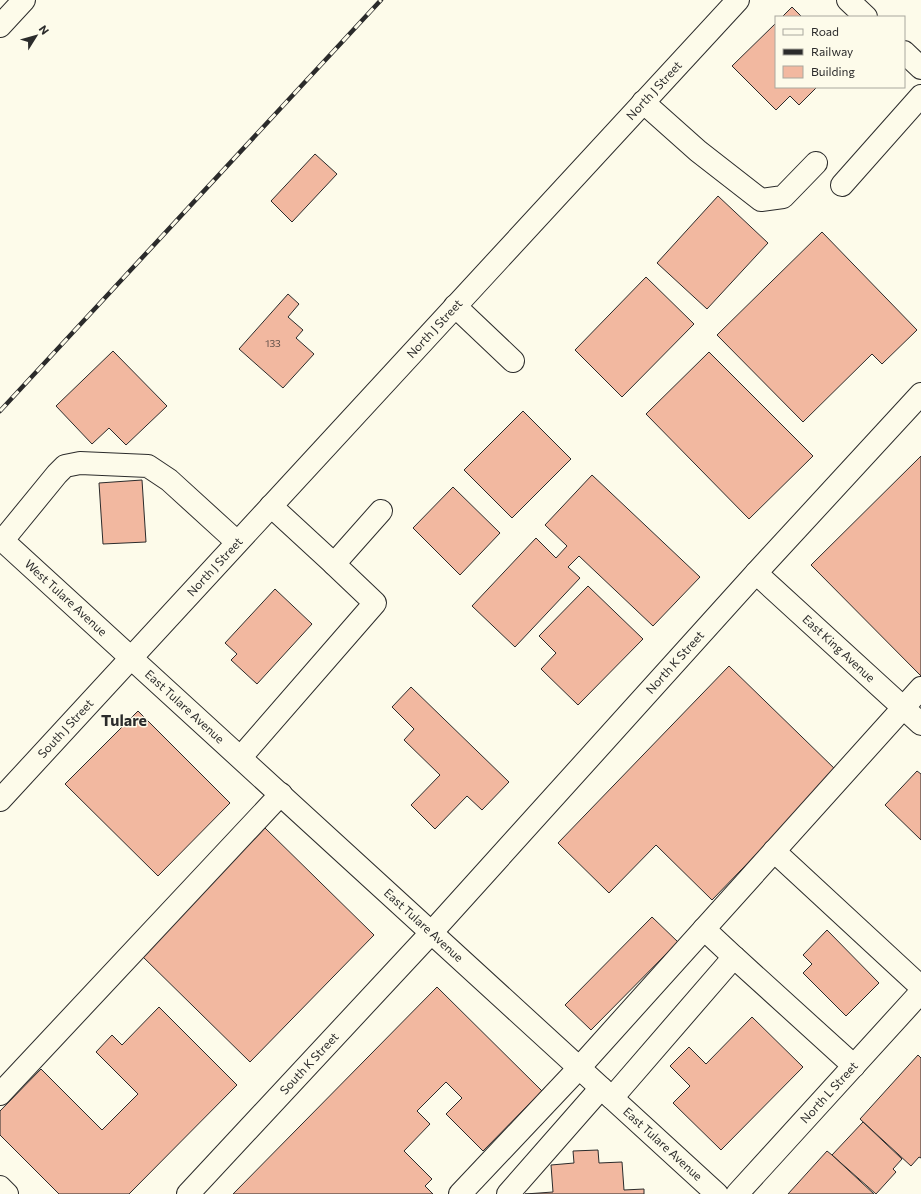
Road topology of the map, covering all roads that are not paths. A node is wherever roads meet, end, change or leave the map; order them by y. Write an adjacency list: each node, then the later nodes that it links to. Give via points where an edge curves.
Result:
1 (24, 0): 5 (main road)
2 (738, 0): 9 (main road, North J Street)
3 (848, 0): 4 (main road)
4 (865, 16)
5 (0, 26)
6 (905, 53): 7 (main road)
7 (921, 68)
8 (921, 96): 11 (main road)
9 (643, 102): 10 (main road, via 698,151 761,200 783,197); 12 (main road, North J Street)
10 (816, 163)
11 (842, 185)
12 (455, 306): 13 (main road); 15 (main road, North J Street)
13 (513, 361)
14 (921, 394): 20 (main road, North K Street)
15 (271, 506): 18 (main road, North J Street); 19 (main road)
16 (381, 511): 19 (main road)
17 (1, 539): 18 (main road, via 65,466 80,462 148,466 169,480); 21 (main road, West Tulare Avenue)
18 (237, 542): 21 (main road, North J Street)
19 (334, 564): 25 (main road, via 375,603)
20 (756, 573): 23 (main road, East King Avenue); 30 (main road, North K Street)
21 (132, 657): 25 (main road, East Tulare Avenue); 27 (main road, South J Street)
22 (921, 688): 23 (main road)
23 (903, 708): 24 (main road, East King Avenue); 28 (main road)
24 (921, 724)
25 (241, 757): 26 (main road, East Tulare Avenue)
26 (281, 794): 30 (main road, East Tulare Avenue); 37 (main road)
27 (0, 800)
28 (774, 851): 29 (main road); 32 (main road)
29 (704, 929): 31 (main road); 35 (main road)
30 (431, 933): 35 (main road, East Tulare Avenue); 40 (main road, South K Street)
31 (734, 957): 34 (main road); 36 (main road, via 652,1052)
32 (921, 987)
33 (921, 992): 34 (main road, North L Street)
34 (854, 1066): 44 (main road, North L Street)
35 (579, 1068): 36 (main road, East Tulare Avenue); 41 (main road)
36 (606, 1093): 42 (main road); 43 (main road, East Tulare Avenue)
37 (0, 1094)
38 (0, 1187): 39 (main road)
39 (7, 1194)
40 (188, 1194)
41 (460, 1194)
42 (508, 1194)
43 (717, 1194)
44 (737, 1194)

